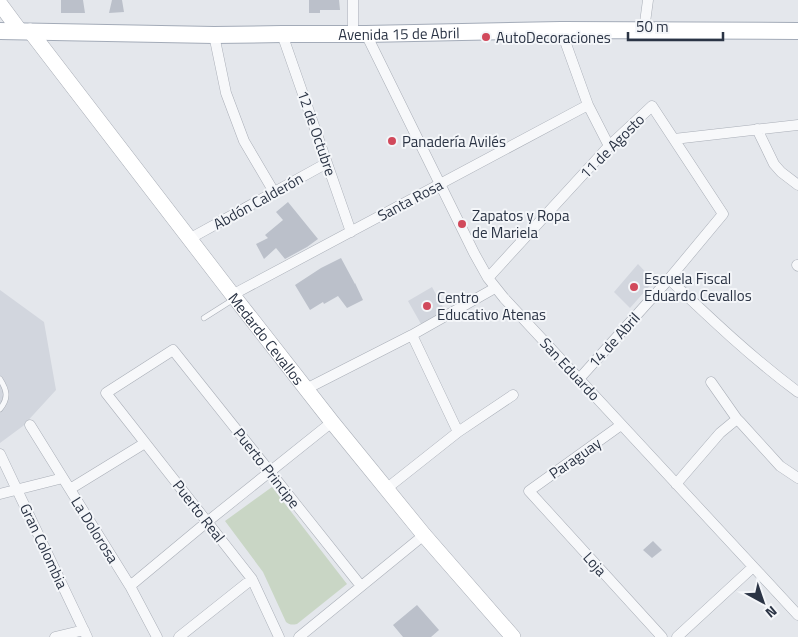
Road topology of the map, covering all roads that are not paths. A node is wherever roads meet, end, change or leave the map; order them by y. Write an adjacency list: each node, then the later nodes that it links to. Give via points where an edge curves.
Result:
1 (353, 0): 11 (street, San Eduardo)
2 (648, 0): 5 (street)
3 (0, 4): 7 (street, Medardo Cevallos)
4 (561, 30): 5 (main road, Avenida 15 de Abril); 11 (main road, Avenida 15 de Abril); 12 (street)
5 (644, 30): 8 (main road, Avenida 15 de Abril)
6 (0, 31): 7 (main road, Avenida 15 de Abril)
7 (25, 31): 9 (main road, Avenida 15 de Abril); 22 (street, Medardo Cevallos)
8 (798, 31)
9 (214, 34): 10 (main road, Avenida 15 de Abril); 20 (street, via 226,93 244,141)
10 (282, 34): 11 (main road, Avenida 15 de Abril); 17 (street, 12 de Octubre)
11 (360, 34): 18 (street, San Eduardo)
12 (588, 105): 16 (street); 18 (street, Santa Rosa)
13 (798, 125): 14 (street)
14 (757, 129): 15 (street); 19 (street, via 774,164)
15 (674, 139): 16 (street, 11 de Agosto, via 652,106); 24 (street, 14 de Abril, via 724,214)
16 (609, 146): 23 (street, 11 de Agosto)
17 (327, 162): 20 (street, Abdón Calderón); 21 (street, 12 de Octubre)
18 (440, 184): 21 (street, Santa Rosa); 23 (street, San Eduardo)
19 (798, 185)
20 (274, 192): 22 (street, Abdón Calderón)
21 (351, 232): 26 (street, Santa Rosa)
22 (189, 239): 26 (street, Medardo Cevallos)
23 (488, 278): 25 (street, San Eduardo)
24 (669, 279): 31 (street, 14 de Abril); 34 (street)
25 (495, 288): 28 (street); 31 (street, San Eduardo)
26 (234, 297): 27 (lane); 33 (street, Medardo Cevallos)
27 (204, 318)
28 (412, 335): 33 (street); 41 (street)
29 (173, 350): 42 (street, Puerto Real, via 106,393); 44 (street, Puerto Principe)
30 (0, 379): 36 (lane, via 5,386 6,397)
31 (579, 379): 40 (street, San Eduardo)
32 (711, 382): 37 (street)
33 (306, 389): 38 (street, Medardo Cevallos)
34 (798, 392)
35 (513, 395): 41 (street)
36 (0, 409)
37 (737, 419): 46 (street, via 780,466); 47 (street, via 720,433)
38 (332, 422): 44 (street); 50 (street, Medardo Cevallos)
39 (30, 425): 45 (street, La Dolorosa)
40 (622, 425): 47 (street, San Eduardo); 51 (street, Paraguay)
41 (458, 432): 50 (street)
42 (145, 443): 49 (street); 53 (street, Puerto Real)
43 (0, 454): 48 (street, Gran Colombia)
44 (270, 472): 53 (street); 58 (street, Puerto Principe)
45 (63, 478): 48 (street); 49 (street, La Dolorosa)
46 (798, 478)
47 (676, 484): 55 (street, San Eduardo)
48 (17, 490): 52 (street); 60 (street, Gran Colombia)
49 (70, 490): 57 (street, La Dolorosa)
50 (386, 490): 54 (street, Medardo Cevallos)
51 (529, 491): 67 (street, Loja)
52 (0, 494)
53 (207, 522): 56 (street, Puerto Real); 57 (street)
54 (424, 535): 58 (street); 66 (street, Medardo Cevallos)
55 (753, 567): 59 (street, San Eduardo); 68 (street)
56 (252, 579): 63 (street); 64 (street, Puerto Real)
57 (130, 586): 62 (street, La Dolorosa)
58 (361, 586): 65 (street)
59 (798, 615)
60 (85, 633): 61 (street)
61 (55, 637)
62 (157, 637)
63 (179, 637)
64 (279, 637)
65 (299, 637)
66 (513, 637)
67 (662, 637)
68 (676, 637)

